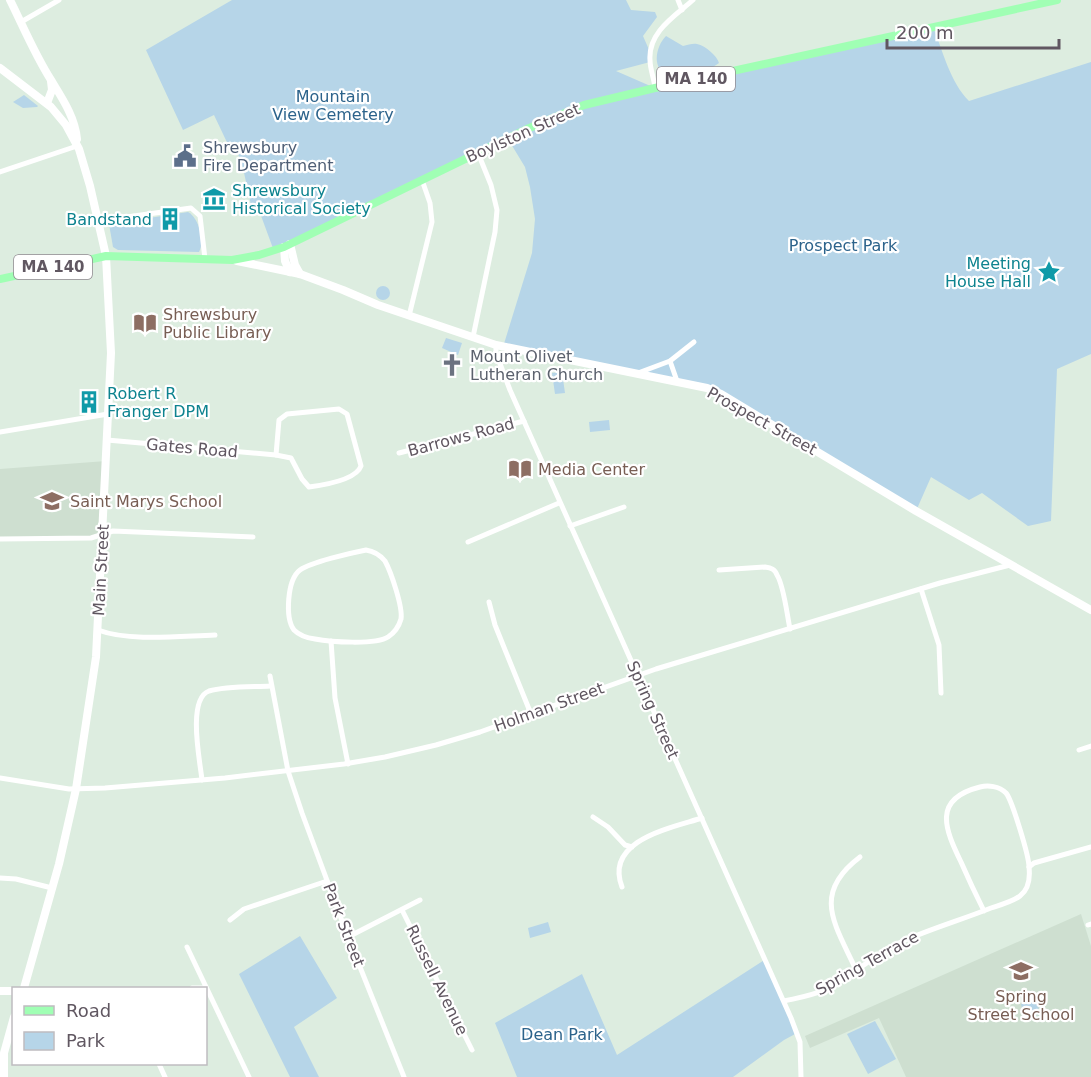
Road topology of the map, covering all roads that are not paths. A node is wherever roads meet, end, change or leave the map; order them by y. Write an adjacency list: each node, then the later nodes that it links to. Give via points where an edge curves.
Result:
1 (10, 0): 7 (main road, Main Street)
2 (59, 0): 7 (street)
3 (678, 0): 6 (street)
4 (693, 0): 6 (street)
5 (1057, 0): 10 (main road, Boylston Street / MA 140)
6 (682, 10): 10 (street, via 665,24 651,45)
7 (21, 22): 9 (main road, Main Street)
8 (0, 68): 12 (main road, Main Street)
9 (51, 81): 11 (main road, Main Street); 12 (main road)
10 (655, 88): 14 (main road, Boylston Street / MA 140, via 584,105)
11 (60, 96): 12 (main road, via 57,104); 13 (main road, Main Street, via 76,131)
12 (49, 105): 13 (main road, Main Street)
13 (78, 147): 15 (street); 17 (main road, Main Street)
14 (478, 153): 16 (main road, Boylston Street / MA 140); 26 (street, via 497,210)
15 (0, 172)
16 (422, 180): 18 (main road, Boylston Street / MA 140); 25 (street, via 432,222)
17 (98, 221): 19 (main road, Main Street); 20 (street, via 191,208 202,223)
18 (287, 245): 21 (main road, Boylston Street / MA 140); 22 (main road, via 285,261); 23 (main road)
19 (106, 256): 20 (main road, Boylston Street / MA 140); 24 (main road, MA 140); 32 (main road, Main Street, via 111,353)
20 (206, 259): 21 (main road, Boylston Street / MA 140)
21 (232, 260): 22 (main road, Prospect Street)
22 (290, 272): 23 (main road, Prospect Street)
23 (300, 274): 25 (main road, Prospect Street)
24 (0, 279)
25 (410, 316): 26 (main road, Prospect Street)
26 (473, 337): 28 (main road, Prospect Street)
27 (694, 342): 29 (street)
28 (496, 345): 30 (main road, Prospect Street); 33 (street, Spring Street, via 504,376)
29 (670, 361): 30 (street); 31 (street)
30 (636, 374): 31 (main road, Prospect Street)
31 (677, 381): 45 (main road, Prospect Street, via 721,394)
32 (108, 414): 34 (street); 35 (main road, Main Street)
33 (524, 421): 36 (street, Barrows Road); 38 (street, Spring Street)
34 (0, 432)
35 (107, 440): 37 (street, Gates Road); 41 (main road, Main Street)
36 (399, 453)
37 (276, 455): 37 (street, via 291,458 309,487 354,476 361,466 347,414 339,409 282,417 277,427)
38 (559, 502): 40 (street, Spring Street); 44 (street)
39 (624, 507): 40 (street)
40 (570, 526): 56 (street, Spring Street)
41 (103, 534): 42 (street, via 113,531); 43 (street, via 91,538); 53 (main road, Main Street)
42 (253, 537)
43 (0, 539)
44 (468, 542)
45 (994, 556): 46 (main road, Prospect Street); 48 (street)
46 (1010, 565): 48 (street, Holman Street); 51 (main road, Prospect Street)
47 (718, 570): 52 (street, via 772,568 780,580)
48 (991, 570): 49 (street, Holman Street)
49 (921, 589): 52 (street, Holman Street); 59 (street, via 939,645)
50 (489, 602): 60 (street)
51 (1091, 610)
52 (790, 629): 56 (street, Holman Street)
53 (98, 630): 54 (street, via 137,636); 67 (main road, Main Street)
54 (215, 635)
55 (332, 641): 55 (street, via 379,640 398,626 399,602 385,562 375,552 352,552 302,569 291,581 289,621 293,629 305,637); 63 (street, via 335,698)
56 (637, 675): 60 (street, Holman Street); 69 (street, Spring Street)
57 (270, 676): 58 (street, Park Street)
58 (270, 686): 64 (street, Park Street); 66 (street, via 210,691 202,696 196,715)
59 (941, 693)
60 (531, 714): 63 (street, Holman Street, via 451,741)
61 (1091, 746): 62 (street)
62 (1079, 750)
63 (348, 764): 64 (street, Holman Street)
64 (288, 771): 66 (street, Holman Street); 75 (street, Park Street)
65 (0, 778): 67 (street, Holman Street)
66 (202, 780): 67 (street, Holman Street)
67 (76, 789): 77 (main road, Main Street)
68 (593, 817): 70 (street)
69 (702, 818): 70 (street, via 645,838); 88 (street, Spring Street)
70 (632, 847): 76 (street, via 619,865)
71 (1091, 847): 73 (street)
72 (860, 857): 84 (street, via 841,873 831,902 833,918)
73 (1029, 867): 80 (street, Spring Terrace, via 1028,882 1019,897); 80 (street, via 1005,793 995,787 983,787 956,799 946,812 946,828)
74 (0, 878): 77 (street)
75 (327, 881): 81 (street, via 244,909); 82 (street, Park Street)
76 (622, 887)
77 (52, 888): 85 (main road, Main Street)
78 (420, 900): 79 (street)
79 (402, 910): 82 (street); 90 (street, Russell Avenue)
80 (984, 911): 84 (street, Spring Terrace, via 898,943)
81 (230, 920)
82 (348, 937): 93 (street, Park Street)
83 (187, 947): 86 (street)
84 (856, 970): 88 (street, Spring Terrace, via 823,991)
85 (24, 987)
86 (205, 987)
87 (207, 991): 92 (street)
88 (784, 1001): 94 (street, Spring Street, via 800,1042)
89 (12, 1024): 91 (main road, via 4,1053)
90 (472, 1050)
91 (4, 1077)
92 (249, 1077)
93 (404, 1077)
94 (801, 1077)

